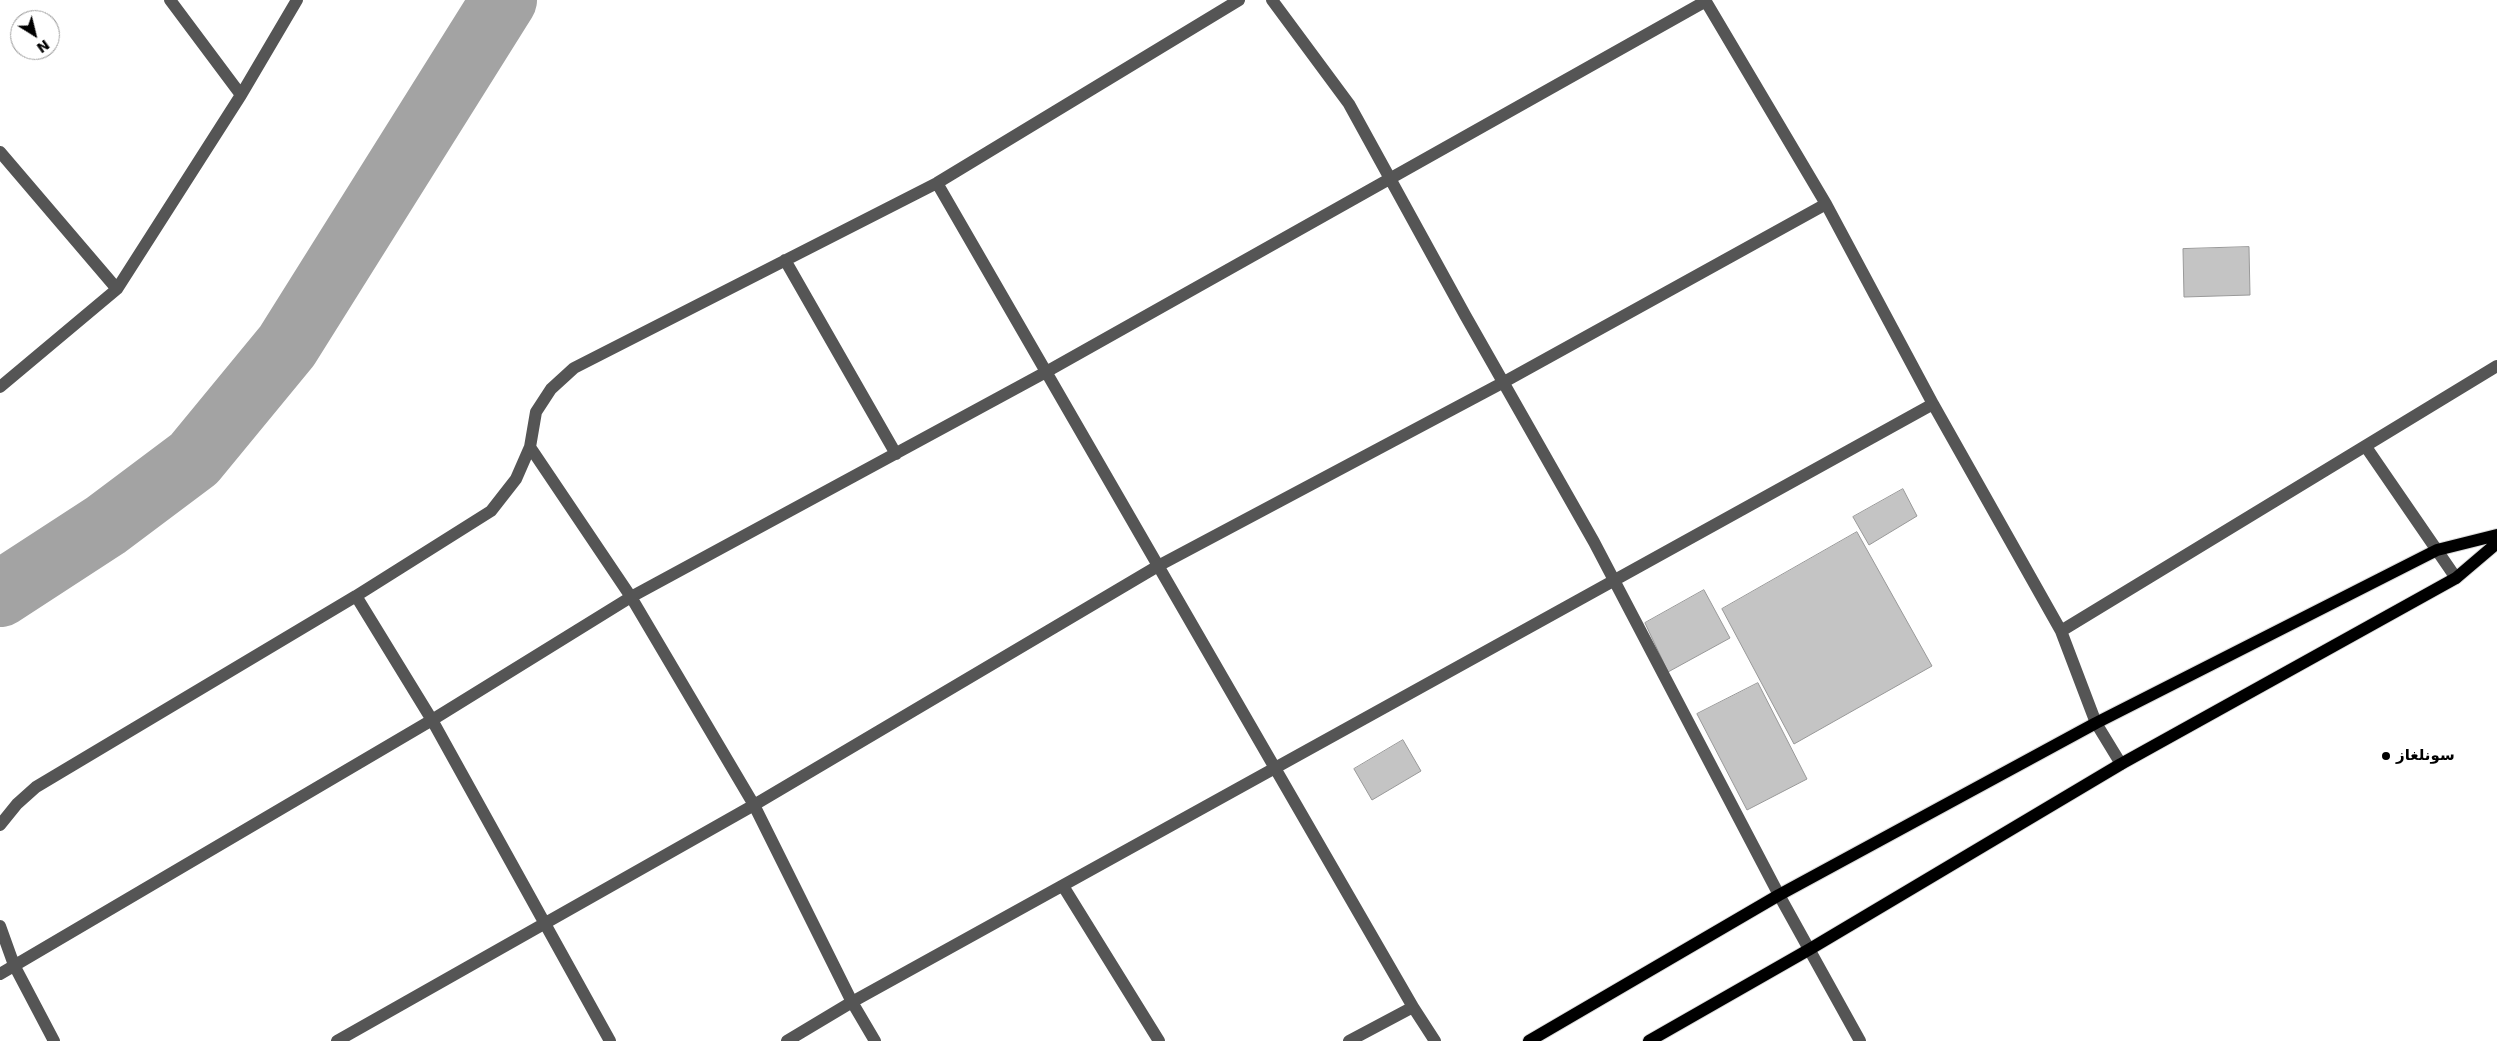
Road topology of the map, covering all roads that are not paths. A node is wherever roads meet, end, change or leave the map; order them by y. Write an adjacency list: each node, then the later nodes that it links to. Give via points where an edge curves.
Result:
1 (170, 0): 6 (street)
2 (297, 0): 6 (street)
3 (1239, 0): 9 (street)
4 (1272, 0): 8 (street, via 1349,104)
5 (1706, 0): 8 (street); 10 (street)
6 (241, 95): 12 (street)
7 (0, 152): 12 (street)
8 (1391, 180): 14 (street); 15 (street)
9 (937, 183): 11 (street); 14 (street)
10 (1826, 204): 15 (street); 17 (street)
11 (785, 260): 18 (street, via 574,368 551,389 536,412); 20 (street)
12 (117, 289): 16 (street)
13 (2497, 366): 19 (street)
14 (1046, 372): 20 (street); 24 (street)
15 (1504, 382): 24 (street); 26 (street)
16 (0, 387)
17 (1933, 404): 26 (street); 29 (street)
18 (530, 447): 27 (street, via 516,479 491,511); 28 (street)
19 (2366, 447): 23 (street); 29 (street)
20 (896, 454): 28 (street)
21 (2497, 535): 23 (main road)
22 (2497, 543): 25 (main road)
23 (2437, 550): 25 (street); 31 (main road)
24 (1158, 566): 33 (street); 34 (street)
25 (2456, 578): 32 (main road)
26 (1614, 582): 33 (street); 37 (street)
27 (356, 596): 30 (street); 35 (street, via 36,786)
28 (631, 597): 30 (street); 34 (street)
29 (2062, 631): 31 (street)
30 (432, 720): 38 (street); 41 (street)
31 (2096, 723): 32 (street); 37 (main road)
32 (2121, 764): 40 (main road)
33 (1276, 769): 36 (street); 44 (street)
34 (754, 805): 38 (street); 43 (street)
35 (0, 825)
36 (1064, 886): 43 (street); 50 (street)
37 (1779, 894): 40 (street); 53 (main road)
38 (544, 924): 46 (street); 47 (street)
39 (0, 926): 41 (street)
40 (1810, 949): 54 (main road); 55 (street)
41 (14, 965): 42 (street); 45 (street)
42 (0, 974)
43 (852, 1002): 48 (street); 49 (street)
44 (1413, 1007): 51 (street); 52 (street)
45 (54, 1041)
46 (337, 1041)
47 (610, 1041)
48 (787, 1041)
49 (875, 1041)
50 (1159, 1041)
51 (1348, 1041)
52 (1435, 1041)
53 (1529, 1041)
54 (1649, 1041)
55 (1860, 1041)

